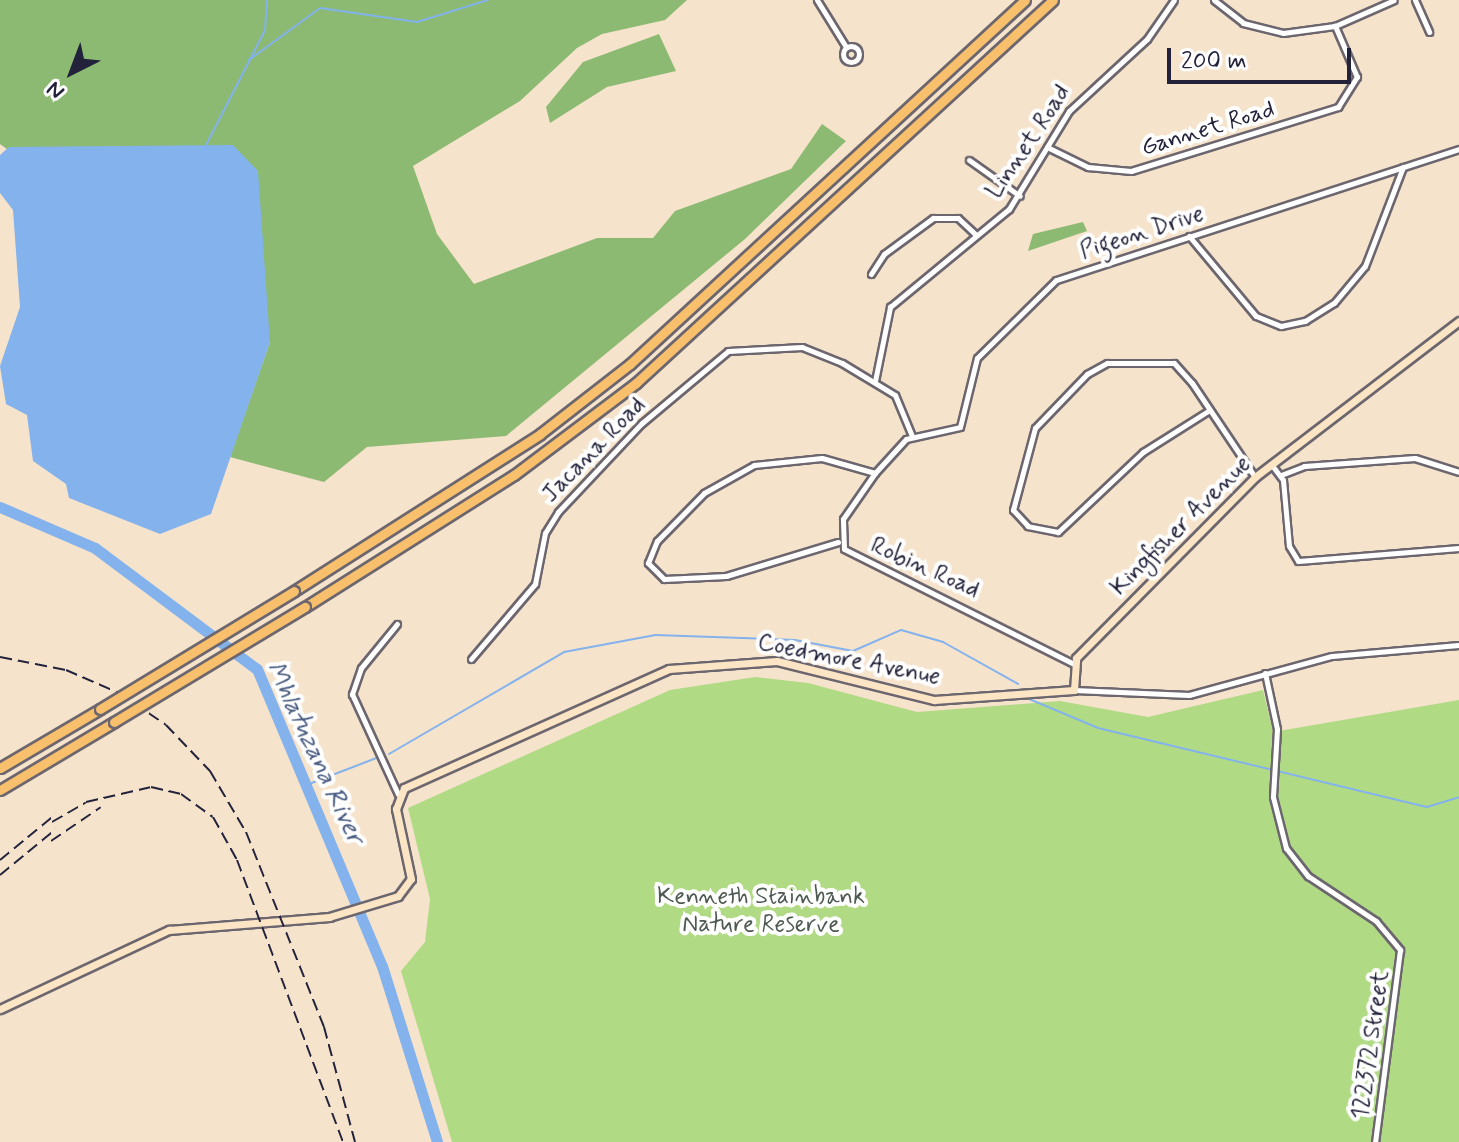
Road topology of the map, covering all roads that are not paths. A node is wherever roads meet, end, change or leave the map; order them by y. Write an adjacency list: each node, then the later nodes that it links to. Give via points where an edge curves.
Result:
1 (817, 0): 11 (street)
2 (1025, 0): 37 (highway, bridge, via 630,364 540,434 294,591)
3 (1053, 0): 38 (highway, bridge, via 636,383 514,475)
4 (1174, 0): 12 (street, Linnet Road, via 1147,39 1089,87)
5 (1214, 0): 9 (street, via 1262,30)
6 (1394, 0): 8 (street)
7 (1415, 0): 10 (street)
8 (1383, 2): 9 (street)
9 (1335, 26): 12 (street, Gannet Road, via 1357,77 1338,107 1131,171 1088,167)
10 (1429, 32)
11 (846, 47)
12 (1047, 147): 16 (street, Linnet Road)
13 (1459, 149): 15 (street, Pigeon Drive)
14 (969, 160): 16 (street)
15 (1403, 167): 18 (street, Pigeon Drive); 18 (street, via 1365,266 1334,303 1305,321 1281,326 1256,316)
16 (1020, 196): 17 (street, Linnet Road)
17 (976, 235): 19 (street, via 958,218 933,218 884,254); 21 (street, Linnet Road, via 890,307)
18 (1189, 236): 23 (street, Pigeon Drive, via 1048,285 977,358 964,423)
19 (871, 274)
20 (1459, 321): 24 (street, Kingfisher Avenue)
21 (875, 381): 23 (street, via 901,402); 33 (street, Jacana Road, via 802,347 753,345 714,358 558,512 545,533 535,584)
22 (1208, 411): 22 (street, via 1174,363 1150,358 1097,367 1035,428 1013,510 1028,526 1058,532 1143,452); 28 (street)
23 (912, 436): 26 (street, Robin Road)
24 (1271, 464): 27 (street); 28 (street, Kingfisher Avenue)
25 (1459, 472): 27 (street, via 1404,459 1304,466)
26 (875, 473): 29 (street, Robin Road, via 843,519); 29 (street, via 822,458 754,465 704,493 657,541 648,563 664,579 726,576)
27 (1281, 475): 30 (street, via 1289,546 1298,561)
28 (1255, 477): 34 (street, Kingfisher Avenue)
29 (838, 542): 34 (street, Robin Road, via 860,560)
30 (1459, 548)
31 (397, 624): 39 (street, via 361,668 352,694)
32 (1459, 645): 35 (street, Coedmore Avenue, via 1332,656)
33 (471, 659)
34 (1074, 664): 36 (street)
35 (1265, 673): 36 (street, Coedmore Avenue, via 1189,695); 41 (street, 122372 Street, via 1277,729 1273,797 1286,848 1308,876 1376,921 1400,950)
36 (1074, 690): 39 (street, Coedmore Avenue, via 1046,686 934,700 777,661 686,665 442,768)
37 (0, 768)
38 (0, 790)
39 (398, 794): 40 (street, via 409,887 341,914 169,930)
40 (0, 1009)
41 (1375, 1142)

